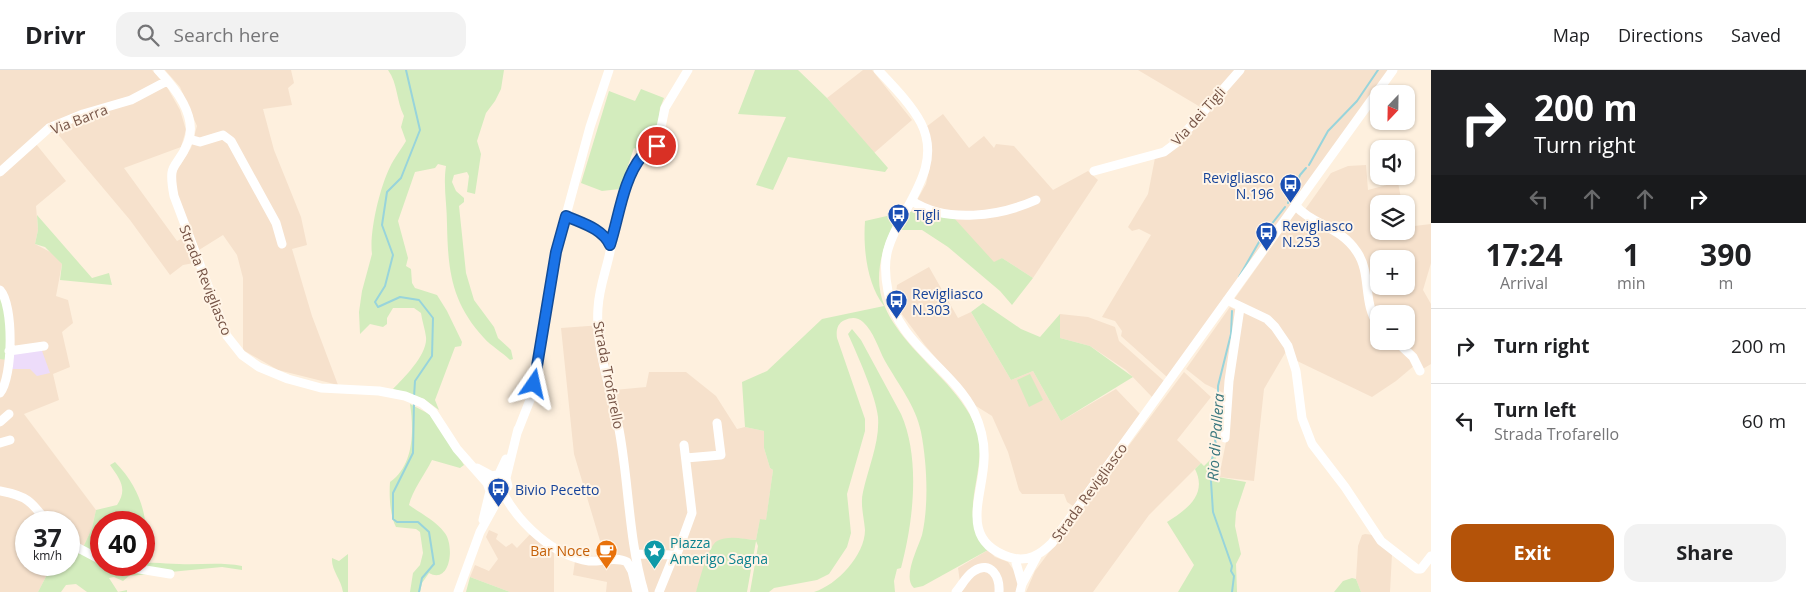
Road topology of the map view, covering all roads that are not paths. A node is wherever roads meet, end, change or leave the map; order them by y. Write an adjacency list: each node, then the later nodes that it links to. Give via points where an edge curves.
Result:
1 (158, 70): 7 (street)
2 (609, 70): 14 (street)
3 (688, 70): 16 (street, Strada Trofarello, via 665,108 657,146 651,156 642,156 636,164)
4 (878, 70): 12 (street, via 921,124 926,164)
5 (1240, 70): 10 (street, Via dei Tigli, via 1176,143 1164,152)
6 (1393, 70): 13 (street, Strada Revigliasco)
7 (167, 81): 8 (street, via 178,93 188,114); 9 (street, Via Barra, via 131,100 49,128)
8 (189, 139): 15 (street, via 200,142 223,135 230,141 276,223); 34 (street, Strada Revigliasco, via 170,174 174,196 227,336 242,355 259,367 321,388 379,391 422,403 433,412 470,464)
9 (0, 172)
10 (1094, 172)
11 (1036, 200): 12 (street, via 1010,210 952,214 933,211)
12 (912, 201): 43 (street, via 888,247 886,268 893,313 973,411 984,444 975,514 977,524 990,547)
13 (1295, 205): 18 (street, Strada Revigliasco); 20 (street, via 1336,230 1358,253 1364,266)
14 (566, 216): 16 (street, via 594,228); 34 (street, via 556,252 530,400)
15 (282, 244)
16 (610, 245): 39 (street, Strada Trofarello, via 599,296 598,322 620,435)
17 (0, 290): 23 (street, via 7,304)
18 (1227, 300): 19 (street); 41 (street, Strada Revigliasco, via 1093,488 1052,542)
19 (1240, 308): 29 (street, via 1229,381); 42 (street, via 1267,319 1288,346 1296,371 1302,418 1312,444 1381,541 1417,569 1421,570)
20 (1370, 308)
21 (44, 346): 23 (street)
22 (1406, 350): 24 (street)
23 (9, 351): 25 (street, via 6,382)
24 (1420, 371)
25 (0, 393)
26 (8, 414): 27 (street)
27 (0, 422)
28 (717, 423): 33 (street, via 721,455)
29 (1225, 438)
30 (10, 440): 31 (street)
31 (0, 443)
32 (684, 445): 33 (street)
33 (686, 458): 40 (street, via 692,513)
34 (495, 480): 36 (street, Strada Revigliasco); 36 (street, via 508,486); 38 (street)
35 (0, 492): 37 (street, via 18,494)
36 (502, 494): 38 (street); 48 (street, via 532,530 561,551 589,561 627,562)
37 (38, 511)
38 (480, 532): 47 (street)
39 (636, 554): 40 (street); 49 (street)
40 (674, 555): 50 (street)
41 (1037, 556): 43 (street); 46 (street, Strada Revigliasco)
42 (1431, 556)
43 (1015, 559): 46 (street)
44 (155, 572): 45 (street)
45 (170, 574)
46 (1021, 588)
47 (458, 592)
48 (637, 592)
49 (644, 592)
50 (659, 592)
51 (956, 592): 52 (street, via 967,577 982,568 996,573)
52 (999, 592)

